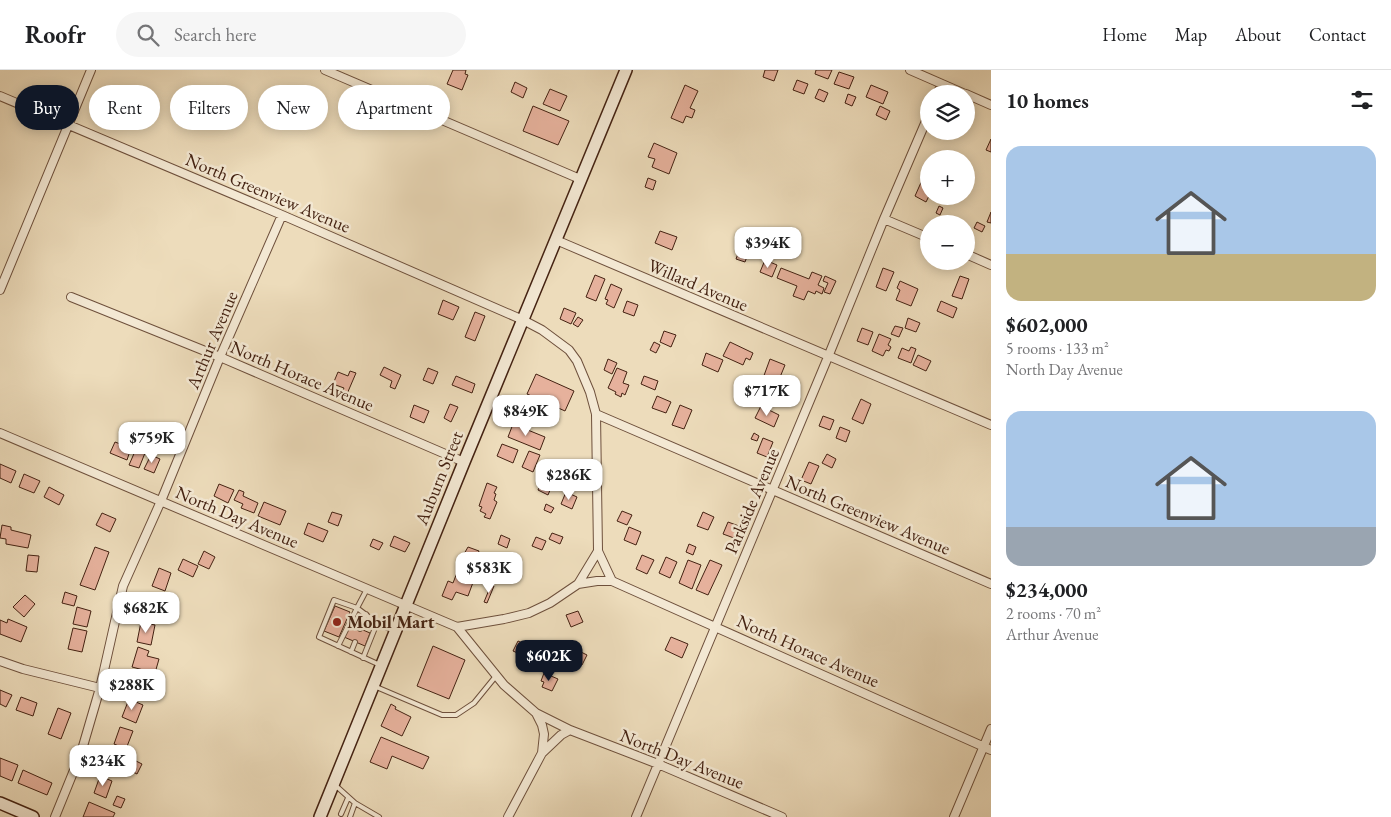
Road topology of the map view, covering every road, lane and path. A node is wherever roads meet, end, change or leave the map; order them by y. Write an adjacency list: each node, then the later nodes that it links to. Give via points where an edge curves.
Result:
1 (91, 70): 8 (street)
2 (325, 70): 14 (street)
3 (626, 70): 14 (main road, Auburn Street)
4 (910, 70): 5 (street)
5 (942, 84)
6 (0, 96): 9 (street, North Greenview Avenue)
7 (975, 98): 10 (street)
8 (79, 101)
9 (15, 103)
10 (991, 105)
11 (67, 130): 21 (street)
12 (79, 130): 15 (street, North Greenview Avenue)
13 (920, 135): 16 (street, Parkside Avenue)
14 (580, 179): 18 (main road, Auburn Street)
15 (282, 215): 23 (street, North Greenview Avenue); 24 (street, Arthur Avenue)
16 (884, 219): 17 (street); 25 (street, Parkside Avenue)
17 (920, 234)
18 (556, 240): 23 (main road, Auburn Street); 25 (street, Willard Avenue)
19 (975, 258): 20 (street)
20 (991, 265)
21 (0, 290)
22 (72, 297): 24 (street, North Horace Avenue)
23 (522, 320): 26 (street, North Greenview Avenue, via 569,350 584,375); 29 (main road, Auburn Street)
24 (220, 357): 29 (street, North Horace Avenue); 31 (street, Arthur Avenue)
25 (828, 357): 27 (street, Willard Avenue); 30 (street, Parkside Avenue)
26 (596, 414): 30 (street, North Greenview Avenue); 32 (street, North Greenview Avenue)
27 (991, 426)
28 (0, 433): 31 (street, North Day Avenue)
29 (464, 462): 37 (main road, Auburn Street)
30 (772, 491): 35 (street, North Greenview Avenue); 41 (street, Parkside Avenue)
31 (161, 501): 36 (street, North Day Avenue); 53 (street, Arthur Avenue, via 123,586)
32 (598, 551): 33 (street); 34 (street)
33 (612, 581): 34 (street); 41 (street, North Horace Avenue)
34 (578, 584): 42 (street, via 550,604 529,613)
35 (991, 584)
36 (366, 589): 37 (street, North Day Avenue); 38 (lane)
37 (407, 607): 42 (street, North Day Avenue); 44 (main road, Auburn Street)
38 (357, 608): 39 (lane); 46 (lane); 46 (lane, via 334,600 319,637)
39 (366, 614): 40 (lane); 43 (lane)
40 (377, 622): 44 (lane); 48 (lane)
41 (716, 626): 57 (street, North Horace Avenue); 59 (street, Parkside Avenue)
42 (457, 627): 51 (street, North Day Avenue)
43 (360, 629)
44 (396, 632): 50 (main road, Auburn Street)
45 (355, 642): 47 (lane)
46 (338, 646): 47 (lane)
47 (351, 652): 48 (lane)
48 (363, 658): 50 (lane)
49 (0, 661): 53 (street)
50 (382, 666): 52 (main road, Auburn Street)
51 (496, 676): 52 (lane, via 474,703 456,715 442,715); 54 (street, North Day Avenue)
52 (374, 686): 60 (main road, Auburn Street)
53 (100, 688): 66 (street, Arthur Avenue, via 81,753)
54 (536, 713): 56 (street, North Day Avenue); 58 (street, via 544,734)
55 (991, 729): 57 (street)
56 (570, 730): 58 (street); 59 (street, North Day Avenue)
57 (988, 748): 73 (street)
58 (542, 753): 70 (street)
59 (658, 764): 71 (street, Parkside Avenue); 72 (street, North Day Avenue)
60 (334, 785): 61 (lane); 67 (main road, Auburn Street)
61 (348, 798): 63 (lane); 64 (lane)
62 (0, 803): 65 (main road)
63 (355, 804): 68 (lane); 69 (lane)
64 (341, 814)
65 (33, 817)
66 (55, 817)
67 (320, 817)
68 (350, 817)
69 (379, 817)
70 (508, 817)
71 (636, 817)
72 (782, 817)
73 (954, 817)

